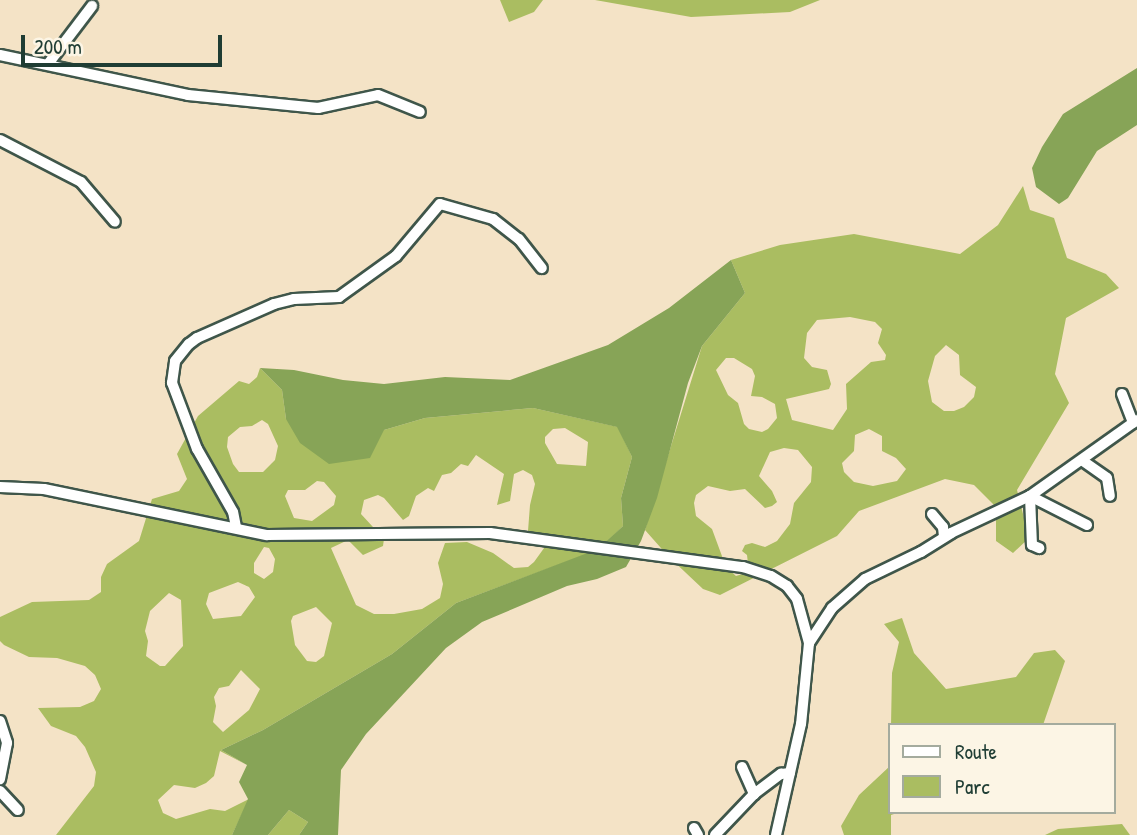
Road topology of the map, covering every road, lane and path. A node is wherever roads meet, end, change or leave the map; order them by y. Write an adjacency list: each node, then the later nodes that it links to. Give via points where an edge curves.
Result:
1 (92, 6): 3 (street)
2 (0, 55): 3 (street)
3 (48, 64): 4 (street, via 188,95 318,108 378,95)
4 (420, 112)
5 (0, 140): 6 (street, via 81,182)
6 (115, 222)
7 (542, 268): 16 (street, via 519,239 493,219 440,204 396,256 339,297 274,304 189,344 175,361 172,383 197,449 233,512)
8 (1122, 394): 9 (street)
9 (1135, 421): 10 (street)
10 (1083, 461): 12 (street); 13 (street, via 1107,478)
11 (0, 487): 16 (street, via 44,489)
12 (1030, 496): 15 (street); 17 (street); 18 (street, via 1032,545)
13 (1110, 496)
14 (932, 514): 17 (street, via 943,527)
15 (1087, 525)
16 (236, 527): 19 (street, via 274,535 490,533 743,567 771,576 793,592)
17 (944, 537): 19 (street, via 865,579 832,608)
18 (1039, 548)
19 (809, 643): 22 (street, via 802,724)
20 (0, 721): 23 (street, via 6,743)
21 (742, 767): 25 (street)
22 (790, 773): 25 (street, via 781,774); 28 (street)
23 (0, 779)
24 (0, 791): 26 (street)
25 (754, 794): 27 (street)
26 (18, 810)
27 (715, 835)
28 (776, 835)

